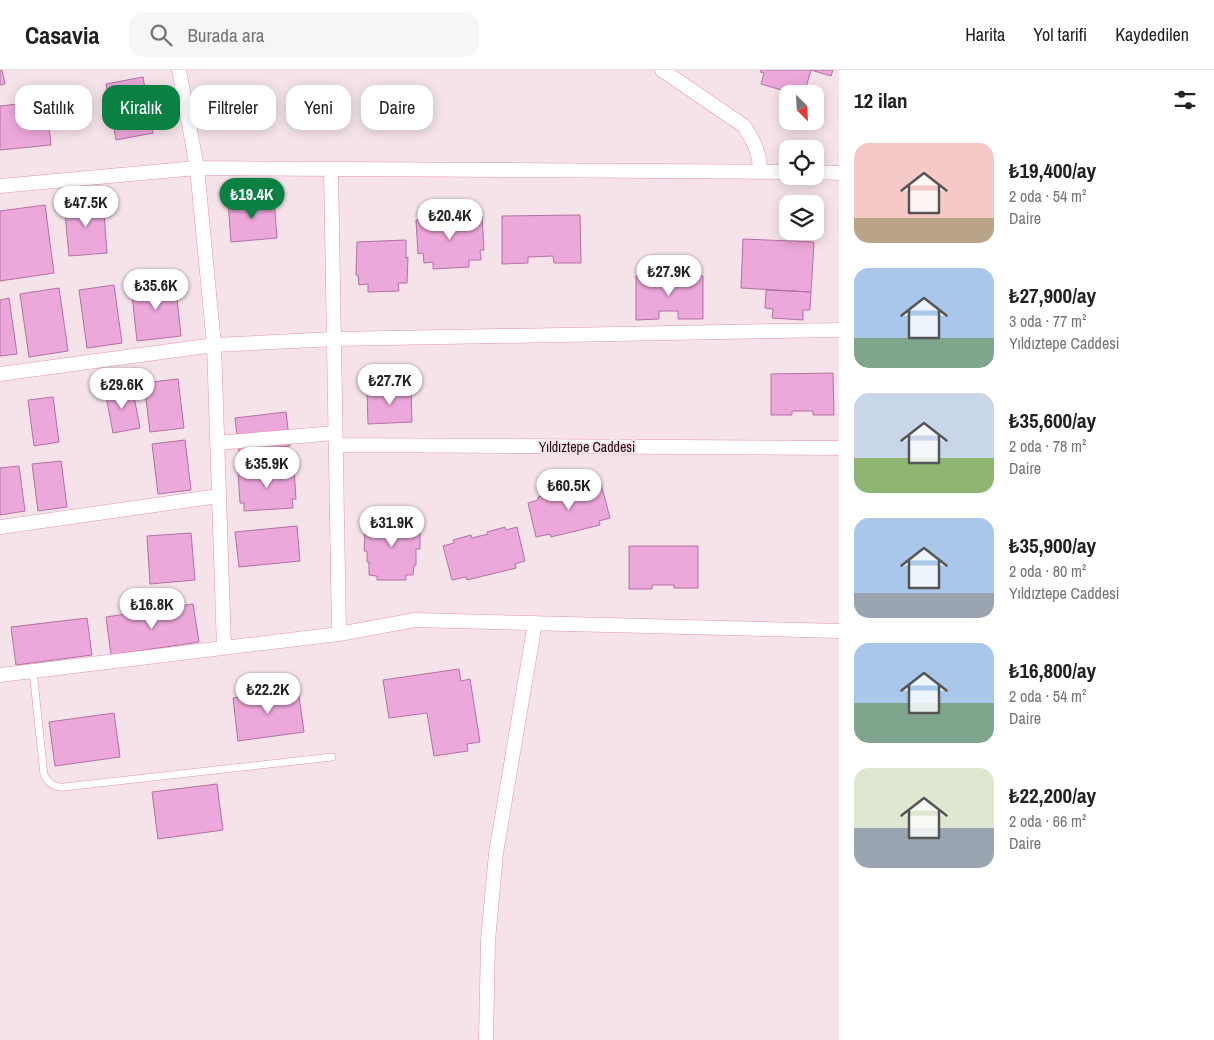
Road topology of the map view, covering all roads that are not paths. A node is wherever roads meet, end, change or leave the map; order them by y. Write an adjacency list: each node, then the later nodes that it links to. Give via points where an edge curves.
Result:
1 (180, 70): 3 (street)
2 (662, 70): 5 (street, via 744,126 758,152)
3 (197, 168): 4 (street); 9 (street); 12 (street)
4 (331, 168): 5 (street); 11 (street)
5 (760, 172): 6 (street)
6 (779, 172)
7 (824, 172): 8 (street)
8 (839, 173)
9 (0, 186)
10 (839, 330): 11 (street)
11 (334, 339): 12 (street); 14 (street)
12 (214, 345): 13 (street); 15 (street)
13 (0, 374)
14 (335, 439): 15 (street, Yıldıztepe Caddesi); 16 (street, Yıldıztepe Caddesi); 21 (street)
15 (217, 443): 17 (street)
16 (839, 448)
17 (219, 496): 18 (street); 22 (street)
18 (0, 527)
19 (535, 624): 20 (street); 21 (street, via 415,620); 26 (street, via 496,853 488,941)
20 (839, 631)
21 (339, 634): 22 (street)
22 (224, 648): 23 (street)
23 (33, 671): 24 (street); 25 (lane, via 44,775 55,786)
24 (0, 675)
25 (332, 757)
26 (486, 1040)

